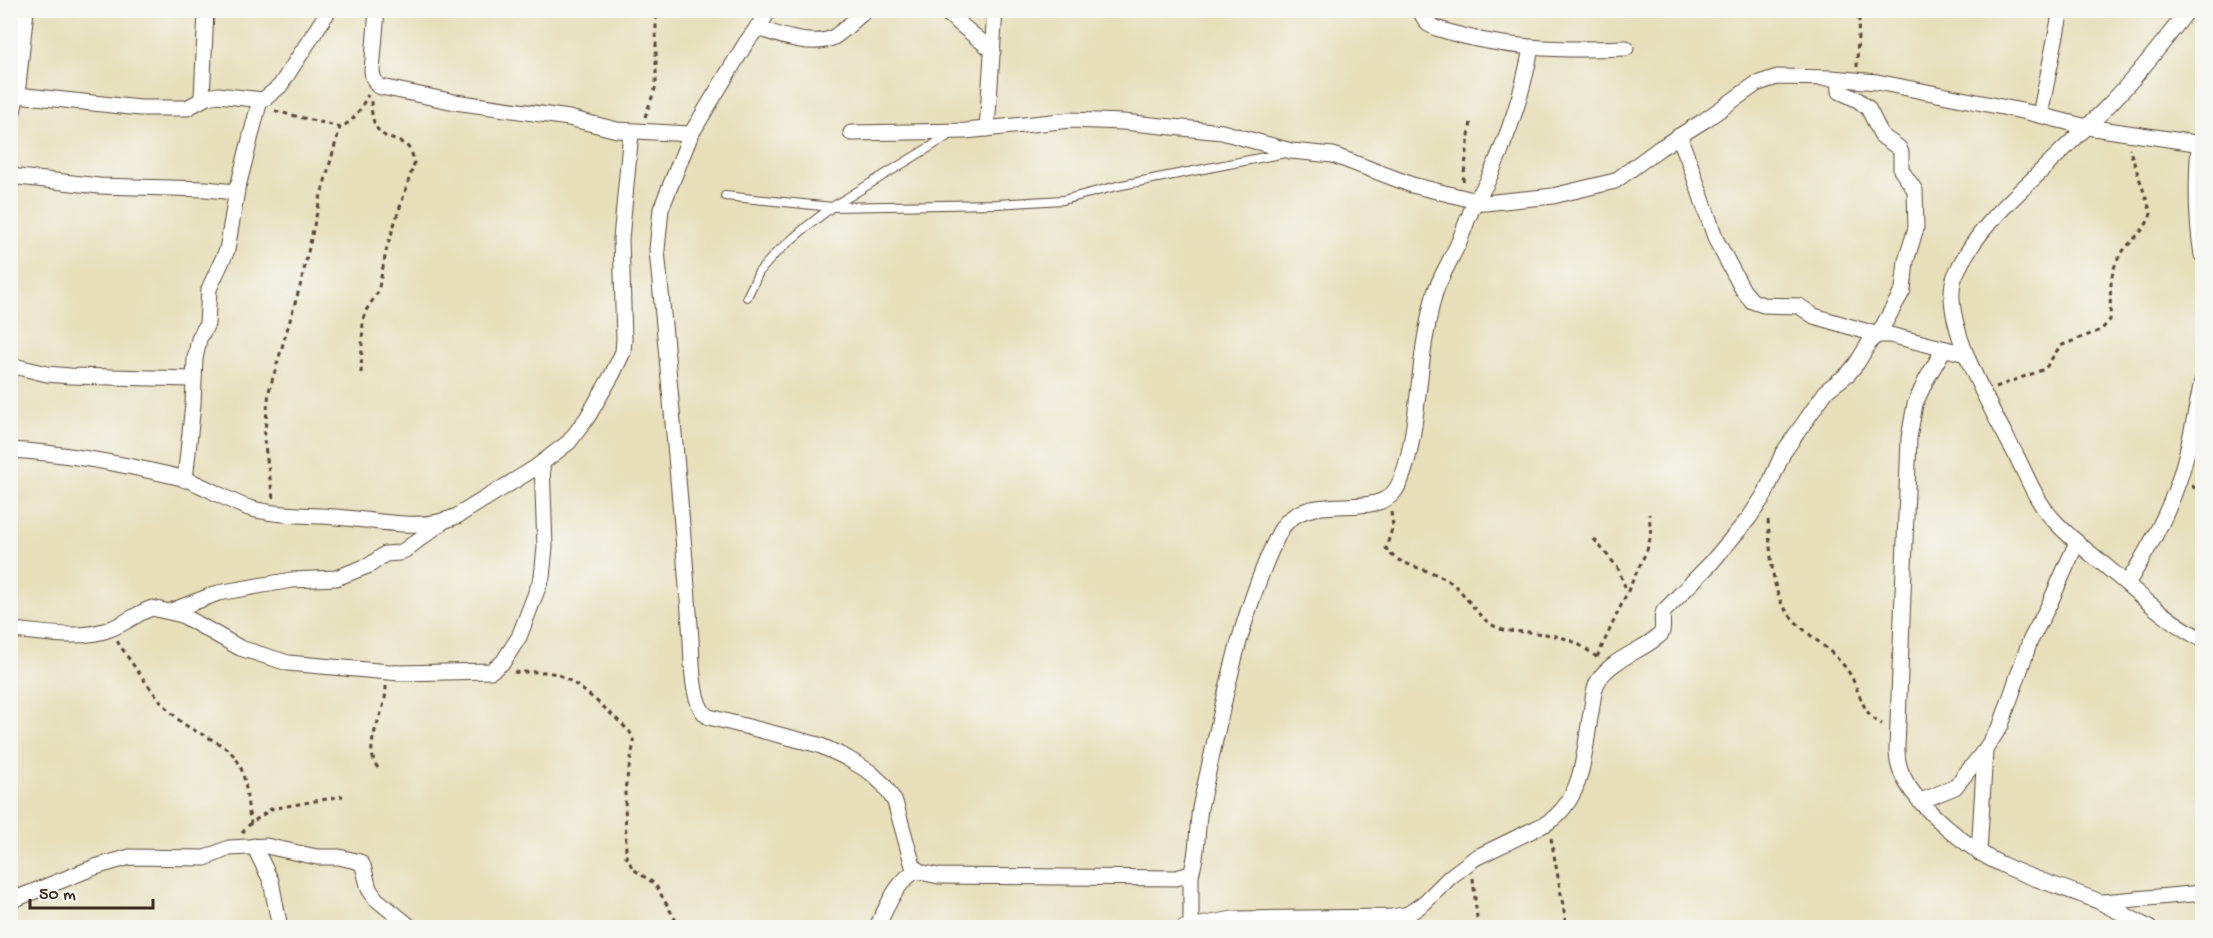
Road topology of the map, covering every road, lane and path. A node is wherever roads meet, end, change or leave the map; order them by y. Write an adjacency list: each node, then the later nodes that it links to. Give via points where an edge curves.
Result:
1 (26, 10): 20 (street)
2 (206, 10): 21 (street)
3 (329, 10): 22 (street, via 280,86)
4 (377, 10): 30 (street, via 372,71 377,85)
5 (658, 10): 30 (path, via 656,86)
6 (770, 10): 14 (street)
7 (866, 10): 14 (street, via 826,40 778,37)
8 (943, 10): 17 (street)
9 (995, 10): 17 (street)
10 (1419, 10): 15 (street, via 1428,24 1448,33)
11 (1860, 10): 19 (path)
12 (2188, 10): 27 (street, via 2137,74)
13 (2060, 11): 23 (street)
14 (757, 27): 33 (street)
15 (1531, 48): 16 (street); 40 (street, via 1488,180)
16 (1626, 48)
17 (993, 51): 28 (street)
18 (1838, 79): 19 (street); 34 (street, via 1770,78); 44 (street, via 1839,91 1868,108 1882,136 1899,148 1901,170 1915,190 1916,228 1906,261 1903,291)
19 (1857, 81): 23 (street)
20 (17, 95): 21 (street, via 140,108 187,108); 25 (street)
21 (202, 99): 22 (street, via 218,95)
22 (259, 104): 26 (path); 38 (street)
23 (2040, 115): 27 (street)
24 (1471, 122): 40 (path)
25 (10, 124)
26 (340, 127): 48 (path, via 349,123 371,90 372,118 377,131 406,144 414,159 387,247 378,292 363,320); 57 (path, via 269,391 264,440)
27 (2087, 127): 32 (street); 46 (street, via 2004,206 1970,246 1955,276 1951,296)
28 (987, 129): 29 (street); 36 (street, via 1070,120 1123,122 1222,132)
29 (955, 131): 31 (street); 41 (lane)
30 (635, 132): 33 (street); 53 (street, via 621,239 623,352 578,432)
31 (851, 133)
32 (2124, 133): 35 (street); 51 (path, via 2151,213 2117,260 2111,278 2110,320 2101,330 2060,346 2045,369)
33 (691, 134): 83 (street, via 661,209 656,240 693,671 700,710 715,720 819,745 870,772 895,802)
34 (1679, 136): 40 (street, via 1615,181 1553,196 1493,203); 44 (street, via 1716,240 1752,301 1763,305 1798,305 1814,316)
35 (2201, 144): 42 (street, via 2196,184)
36 (1292, 151): 40 (street, via 1333,155 1412,185); 41 (lane, via 1063,200)
37 (10, 176): 38 (street, via 140,189)
38 (237, 190): 49 (street, via 226,250 209,289 207,324 199,339)
39 (725, 196): 41 (lane)
40 (1468, 200): 56 (street, via 1436,290 1425,335 1408,458 1397,488)
41 (832, 207): 43 (lane, via 775,254 759,272)
42 (2202, 255)
43 (747, 297)
44 (1878, 335): 45 (street); 55 (street, via 1870,340 1848,374 1827,390 1783,453)
45 (1944, 349): 46 (street); 72 (street, via 1915,404 1909,438)
46 (1966, 354): 51 (street)
47 (10, 365): 49 (street, via 70,376)
48 (361, 373)
49 (194, 380): 54 (street)
50 (2202, 381): 62 (street, via 2178,483 2152,542)
51 (1983, 393): 61 (street, via 2041,503)
52 (10, 450): 54 (street, via 57,454)
53 (542, 463): 59 (street); 70 (street, via 546,547 542,578 519,637)
54 (185, 480): 57 (street, via 243,505)
55 (1765, 494): 69 (street, via 1749,518 1664,611 1660,634); 72 (path, via 1779,600 1847,670 1870,716)
56 (1388, 498): 68 (path, via 1393,526 1386,548 1393,556 1446,579 1496,628 1561,637 1581,644); 84 (street, via 1300,512 1280,531 1248,614 1221,711 1200,806)
57 (277, 513): 59 (street, via 397,524)
58 (1649, 514): 63 (path, via 1651,539)
59 (445, 520): 64 (street, via 405,550 385,554 370,565 336,578 268,583 218,593)
60 (1594, 539): 63 (path, via 1618,568)
61 (2077, 542): 62 (street); 73 (street, via 2030,641 2001,725)
62 (2127, 584): 67 (street, via 2175,623)
63 (1627, 593): 68 (path)
64 (171, 611): 65 (street, via 150,608); 71 (street, via 240,648 270,659 314,667)
65 (111, 629): 66 (street, via 78,635); 78 (path, via 167,709 237,761)
66 (10, 630)
67 (2202, 639)
68 (1597, 657): 69 (path)
69 (1610, 668): 77 (street, via 1596,685 1575,790 1568,804)
70 (495, 669): 71 (street); 92 (path, via 563,677 630,732 634,742 625,789 626,856 633,869 655,884)
71 (386, 672): 74 (path, via 385,705 372,739)
72 (1899, 731): 76 (street, via 1899,767 1907,785)
73 (1985, 750): 76 (street, via 1955,787); 81 (street)
74 (378, 768)
75 (343, 796): 78 (path, via 271,809)
76 (1921, 801): 81 (street)
77 (1550, 821): 82 (street); 97 (path)
78 (251, 824): 79 (path)
79 (238, 837)
80 (254, 846): 86 (street, via 229,848 205,858 130,857); 90 (street, via 271,881); 91 (street, via 357,861 363,866 376,899)
81 (1979, 853): 87 (street, via 2035,879)
82 (1475, 858): 88 (street); 96 (path)
83 (917, 870): 84 (street, via 939,876 1176,878); 93 (street, via 896,888)
84 (1191, 873): 94 (street)
85 (2202, 893): 87 (street)
86 (10, 901)
87 (2100, 902): 89 (street)
88 (1406, 914): 94 (street, via 1233,919); 95 (street)
89 (2142, 926)
90 (280, 927)
91 (412, 927)
92 (680, 927)
93 (876, 927)
94 (1189, 927)
95 (1388, 927)
96 (1478, 927)
97 (1567, 927)

